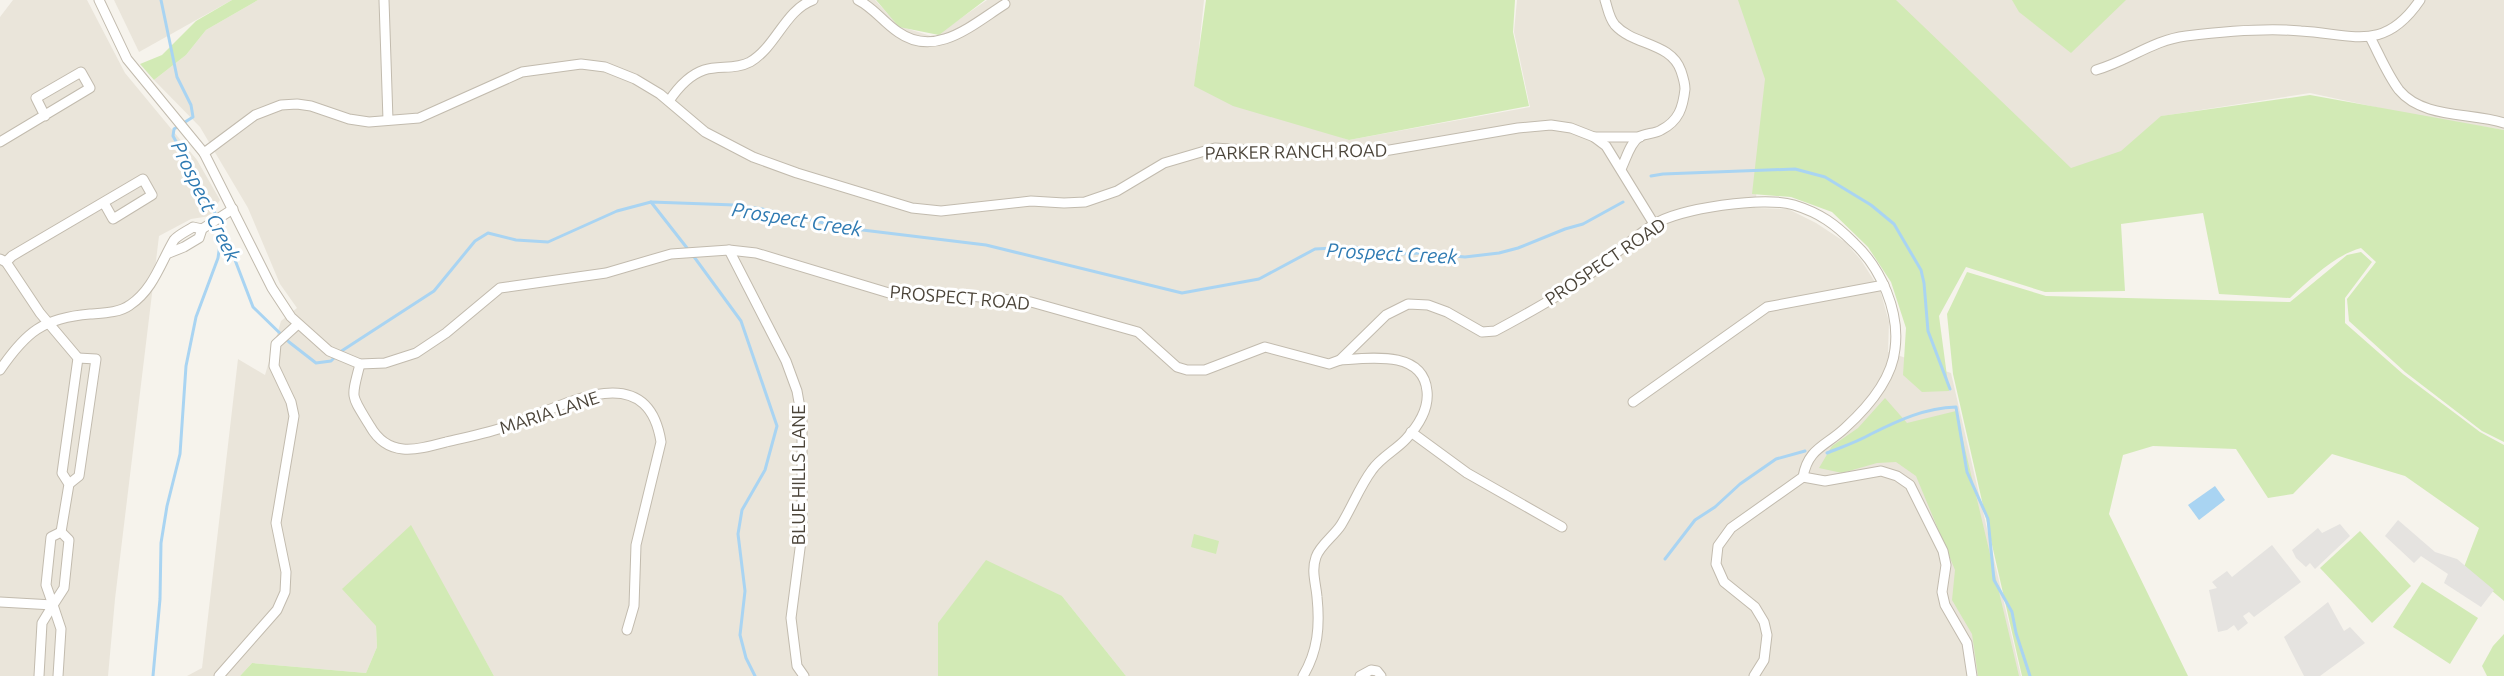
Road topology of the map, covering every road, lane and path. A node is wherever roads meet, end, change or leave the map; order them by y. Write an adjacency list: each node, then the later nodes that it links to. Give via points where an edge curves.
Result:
1 (99, 0): 17 (street, PROSPECT ROAD, via 127,59)
2 (385, 0): 12 (street)
3 (813, 0): 10 (street, via 796,11 763,52 749,62 704,70 689,78)
4 (858, 0): 7 (street, via 870,6 894,30 926,43 948,40)
5 (1605, 0): 15 (street, via 1616,26 1663,50 1678,65 1685,85 1678,117 1661,130)
6 (2420, 0): 8 (street, via 2407,18)
7 (1005, 4)
8 (2370, 37): 9 (street, via 2292,31 2186,36 2146,47); 13 (street, via 2400,92 2413,101 2428,109)
9 (2096, 70)
10 (669, 101): 12 (street, PARKER RANCH ROAD, via 635,78 581,64 522,72 419,118); 14 (street, PARKER RANCH ROAD, via 705,132 753,157 902,205 941,211 1031,201 1085,202 1117,191 1164,163 1215,148 1308,154 1383,152 1551,125)
11 (45, 116): 11 (street, via 90,88 81,72 36,98); 16 (street)
12 (388, 120): 17 (street, PARKER RANCH ROAD, via 369,122 311,106 281,105 255,115)
13 (2504, 123)
14 (1594, 137): 15 (street, PARKER RANCH ROAD); 18 (street, PARKER RANCH ROAD)
15 (1640, 137): 18 (street)
16 (0, 142)
17 (204, 153): 20 (street, PROSPECT ROAD)
18 (1621, 169): 21 (street, PARKER RANCH ROAD)
19 (104, 203): 19 (street, via 143,179 152,195 113,219); 23 (street)
20 (233, 209): 25 (street, via 202,229 200,238 169,253 144,293 129,306 72,315); 26 (street, PROSPECT ROAD, via 272,288)
21 (1653, 224): 24 (street, PROSPECT ROAD, via 1673,215 1743,202 1792,204 1829,220 1865,252); 28 (street, PROSPECT ROAD, via 1578,283 1495,332 1482,332 1428,305 1408,304 1386,315)
22 (729, 250): 28 (street, PROSPECT ROAD, via 756,253 889,293 1031,302 1138,332 1178,367 1187,370 1205,370 1265,347 1329,364); 29 (street, PROSPECT ROAD, via 671,254 606,273 500,288 446,333 416,352 385,363); 43 (street, BLUE HILLS LANE, via 786,361 802,419 802,533 791,618 797,666)
23 (3, 260): 25 (street)
24 (1884, 285): 31 (street, via 1767,307); 33 (street, PROSPECT ROAD, via 1896,330 1893,363 1875,395 1845,428 1806,461)
25 (49, 324): 27 (street); 30 (street, via 35,328)
26 (298, 324): 29 (street, PROSPECT ROAD, via 329,351); 42 (street, via 276,344 274,366 294,416 276,523 286,572 285,592 278,610)
27 (78, 358): 34 (street, via 62,473); 34 (street, via 96,360 79,476)
28 (1340, 360): 32 (street, via 1381,357 1420,369 1425,379 1427,406)
29 (360, 364): 39 (street, MARIA LANE, via 353,399 381,442 395,448 417,450 506,427 592,393 614,392 638,399 646,406 661,442 636,546 634,606)
30 (0, 370)
31 (1633, 402)
32 (1412, 432): 35 (street, via 1467,473); 44 (street, via 1373,469 1339,527 1316,555 1313,570 1319,622 1312,660)
33 (1803, 477): 47 (street, via 1731,528 1718,546 1716,564 1724,582 1755,607 1764,622 1764,660); 48 (street, via 1825,481 1881,471 1910,485 1943,550 1946,565 1942,592 1945,605 1967,643)
34 (69, 484): 36 (street)
35 (1562, 527)
36 (61, 532): 38 (street, via 69,540 64,588); 38 (street, via 51,537 46,585)
37 (0, 602): 38 (street)
38 (53, 605): 40 (street, via 42,623); 41 (street, via 61,629)
39 (627, 630)
40 (39, 676)
41 (58, 676)
42 (219, 676)
43 (804, 676)
44 (1303, 676)
45 (1360, 676): 46 (street, via 1371,670)
46 (1381, 676)
47 (1754, 676)
48 (1972, 676)

